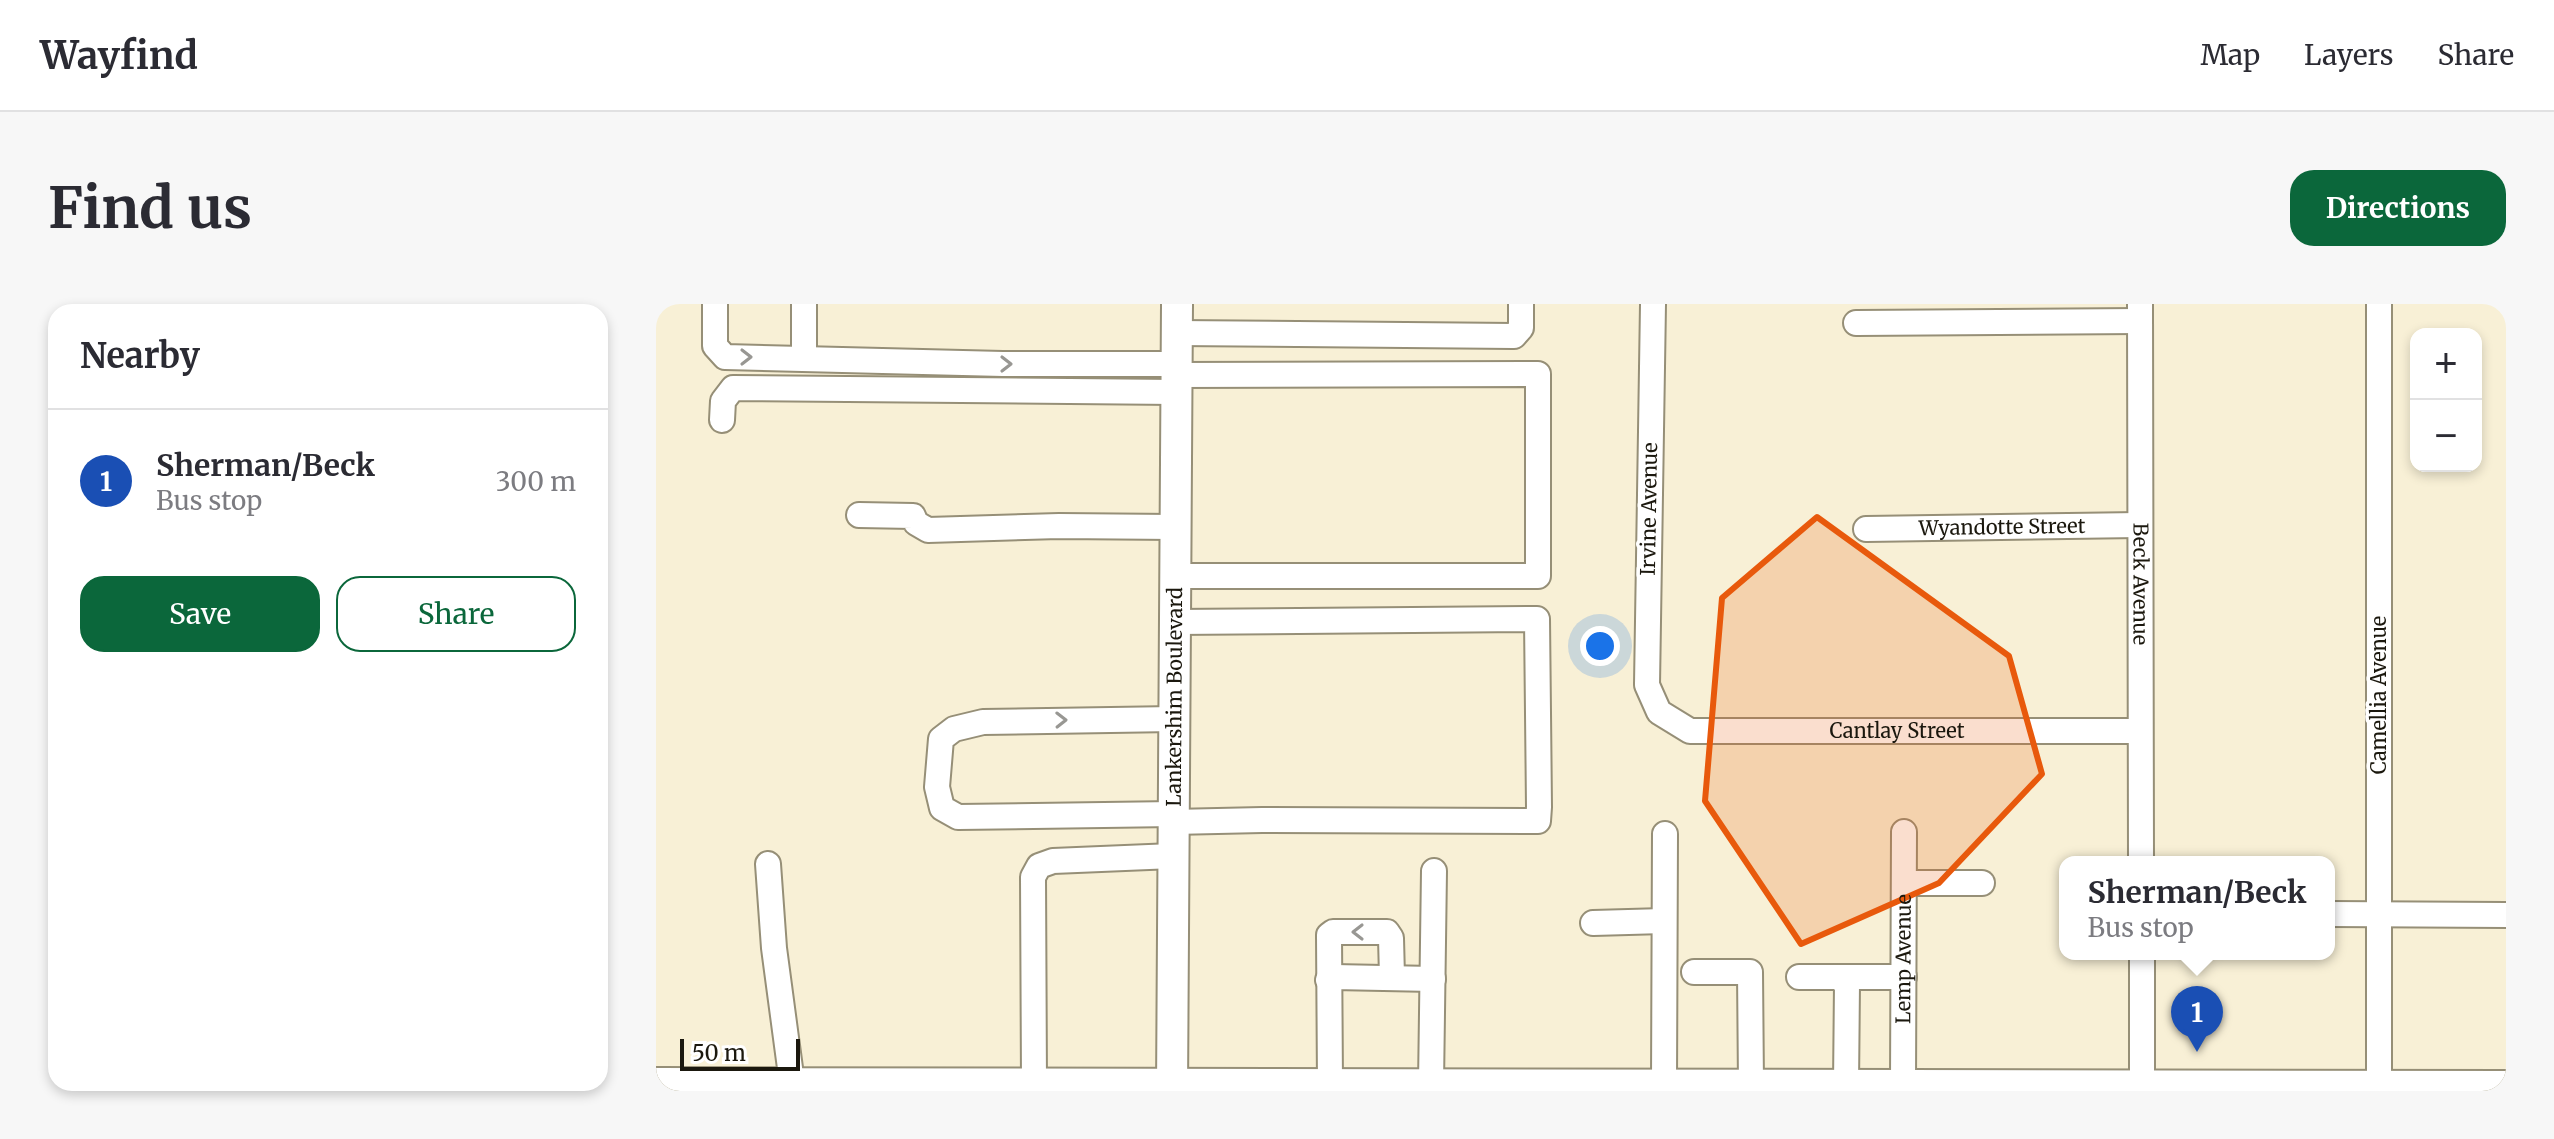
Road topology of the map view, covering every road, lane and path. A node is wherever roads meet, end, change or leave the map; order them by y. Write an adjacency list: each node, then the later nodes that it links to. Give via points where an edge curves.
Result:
1 (715, 304): 9 (street, one-way to 9, via 715,346 725,357)
2 (804, 304): 9 (street)
3 (1521, 304): 7 (street, via 1521,328 1514,336)
4 (1653, 304): 18 (street, Irvine Avenue, via 1647,685)
5 (2379, 304): 31 (street, Camellia Avenue)
6 (2140, 312): 8 (street); 13 (street, Beck Avenue)
7 (1176, 318): 10 (main road, Lankershim Boulevard)
8 (1856, 323)
9 (804, 358): 10 (street, one-way to 10, via 1139,363)
10 (1176, 377): 11 (street, via 733,388 723,401); 14 (main road, Lankershim Boulevard); 16 (street, via 1538,374 1538,576)
11 (722, 420)
12 (859, 515): 14 (street, via 913,516 928,530)
13 (2139, 525): 15 (street, Wyandotte Street); 20 (street, Beck Avenue)
14 (1175, 527): 16 (main road, Lankershim Boulevard)
15 (1866, 529)
16 (1175, 576): 17 (main road, Lankershim Boulevard)
17 (1175, 622): 19 (main road, Lankershim Boulevard); 21 (street, via 1537,619 1539,807 1538,821)
18 (1659, 712): 20 (street, Cantlay Street, via 1690,731)
19 (1174, 719): 21 (main road, Lankershim Boulevard); 21 (street, one-way to 19, via 958,817 942,808 937,787 941,739 954,729 983,722)
20 (2139, 731): 25 (street, Beck Avenue)
21 (1173, 818): 24 (main road, Lankershim Boulevard)
22 (1904, 832): 28 (street, Lemp Avenue)
23 (1665, 834): 33 (street)
24 (1173, 856): 49 (street, via 1039,866 1033,877); 52 (main road, Lankershim Boulevard)
25 (2141, 856)
26 (768, 864): 44 (street)
27 (1434, 871): 41 (street)
28 (1904, 883): 29 (street); 40 (street, Lemp Avenue)
29 (1982, 883)
30 (2335, 914): 31 (street)
31 (2378, 914): 32 (street); 56 (street, Camellia Avenue)
32 (2506, 915)
33 (1664, 921): 34 (street); 47 (street)
34 (1593, 923)
35 (2142, 960): 55 (street)
36 (1694, 972): 53 (street, via 1750,972)
37 (1392, 977): 41 (street); 42 (street); 42 (street, one-way to 42, via 1387,932 1333,932 1328,939)
38 (1799, 977): 39 (street)
39 (1838, 977): 40 (street); 48 (street, via 1848,990)
40 (1904, 977): 54 (street, Lemp Avenue)
41 (1433, 979): 46 (street)
42 (1328, 980): 45 (street)
43 (656, 1083): 44 (main road)
44 (792, 1083): 51 (main road)
45 (1330, 1084): 46 (main road); 52 (main road)
46 (1431, 1084): 57 (main road)
47 (1664, 1084): 57 (main road); 58 (main road)
48 (1846, 1085): 53 (main road); 54 (main road)
49 (1047, 1086): 51 (main road); 52 (main road)
50 (2506, 1086): 56 (main road)
51 (877, 1087)
52 (1172, 1087)
53 (1756, 1087): 58 (main road)
54 (1908, 1087): 55 (main road)
55 (2140, 1087): 56 (main road)
56 (2367, 1087)
57 (1497, 1088)
58 (1704, 1088)

